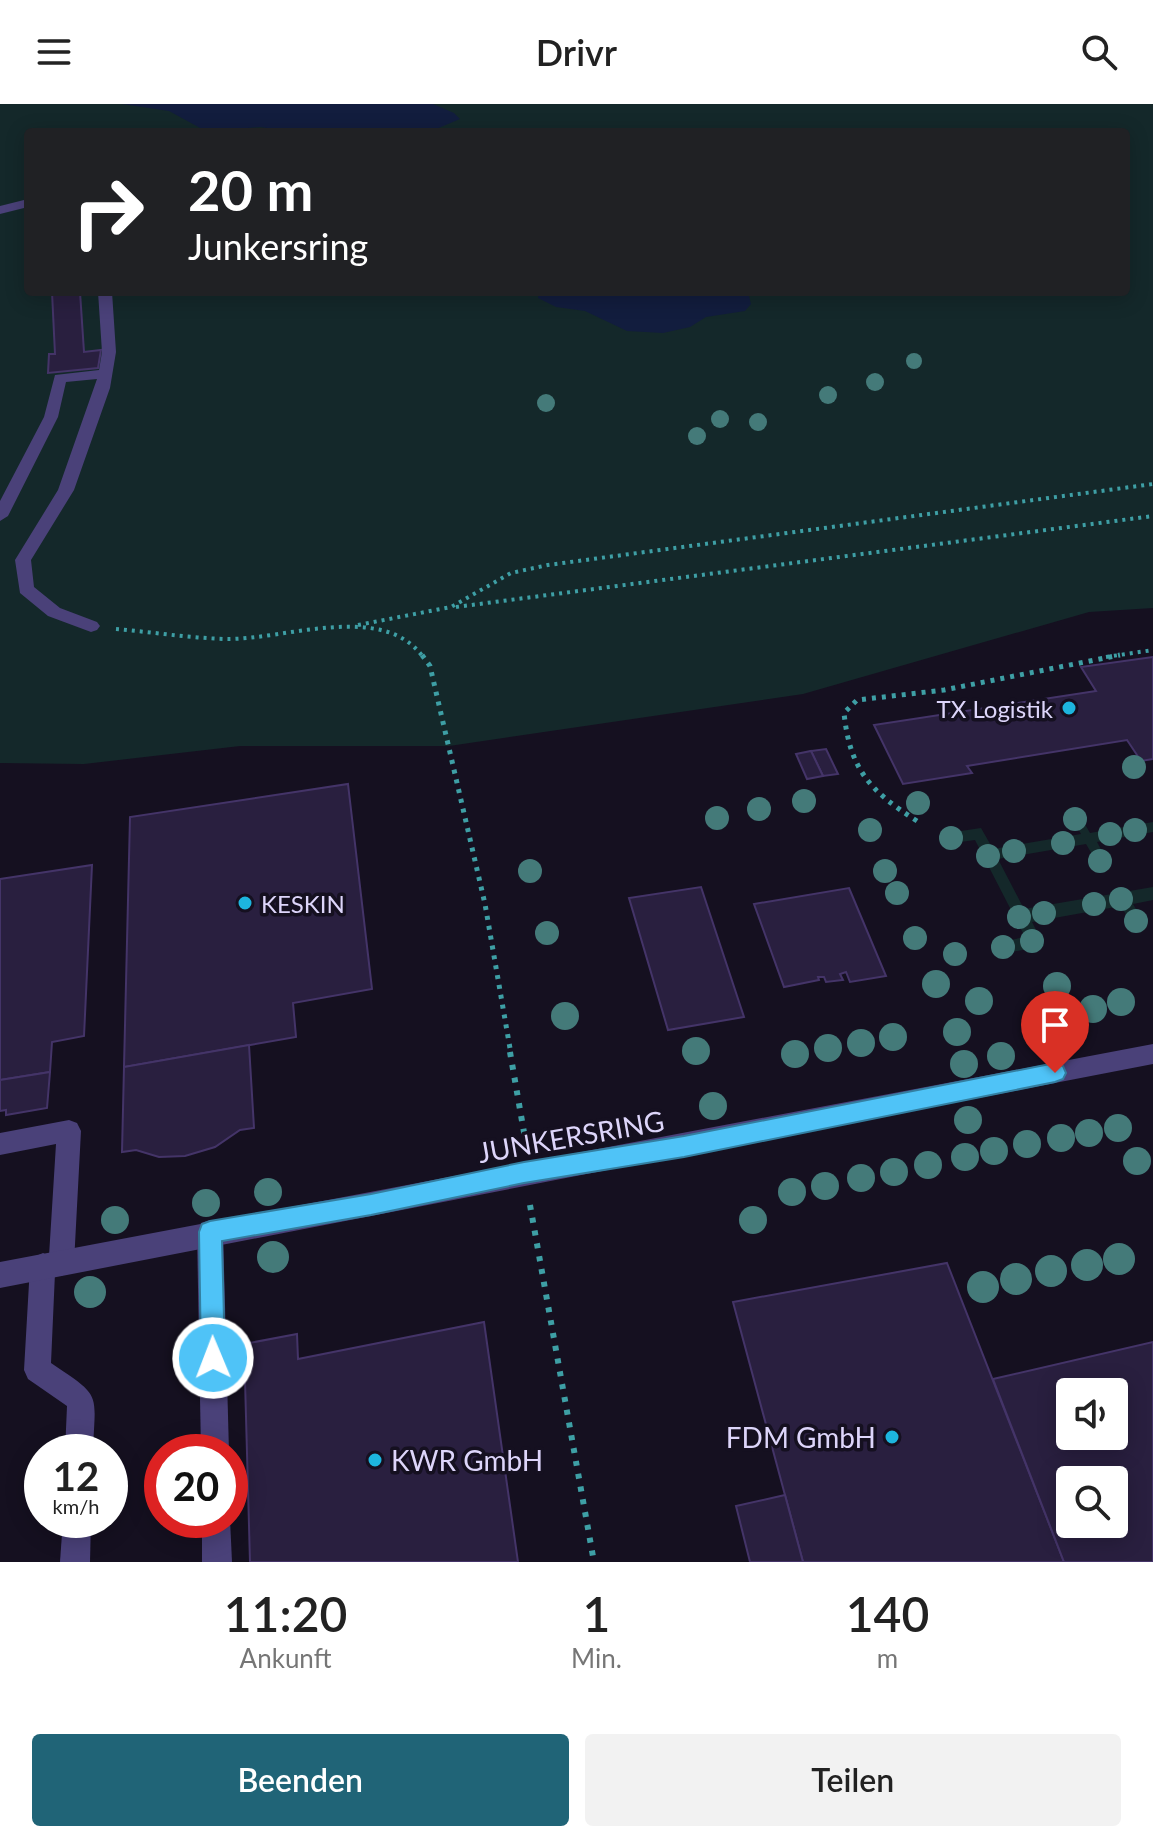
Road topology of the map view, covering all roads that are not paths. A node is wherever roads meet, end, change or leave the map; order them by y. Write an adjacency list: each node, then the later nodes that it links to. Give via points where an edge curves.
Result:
1 (24, 204): 2 (street)
2 (0, 210)
3 (105, 296): 4 (street)
4 (106, 374): 5 (street, via 60,378 51,417); 6 (street, via 66,490 23,560 26,589 54,612)
5 (0, 516)
6 (91, 626)
7 (1153, 1054): 9 (street, JUNKERSRING)
8 (0, 1144): 10 (street, via 69,1131)
9 (210, 1232): 10 (street, JUNKERSRING); 13 (street)
10 (52, 1264): 11 (street, JUNKERSRING); 12 (street, via 37,1370 81,1399)
11 (0, 1275)
12 (80, 1434)
13 (215, 1434)
14 (76, 1538): 16 (street)
15 (216, 1538): 17 (street)
16 (75, 1562)
17 (217, 1562)

